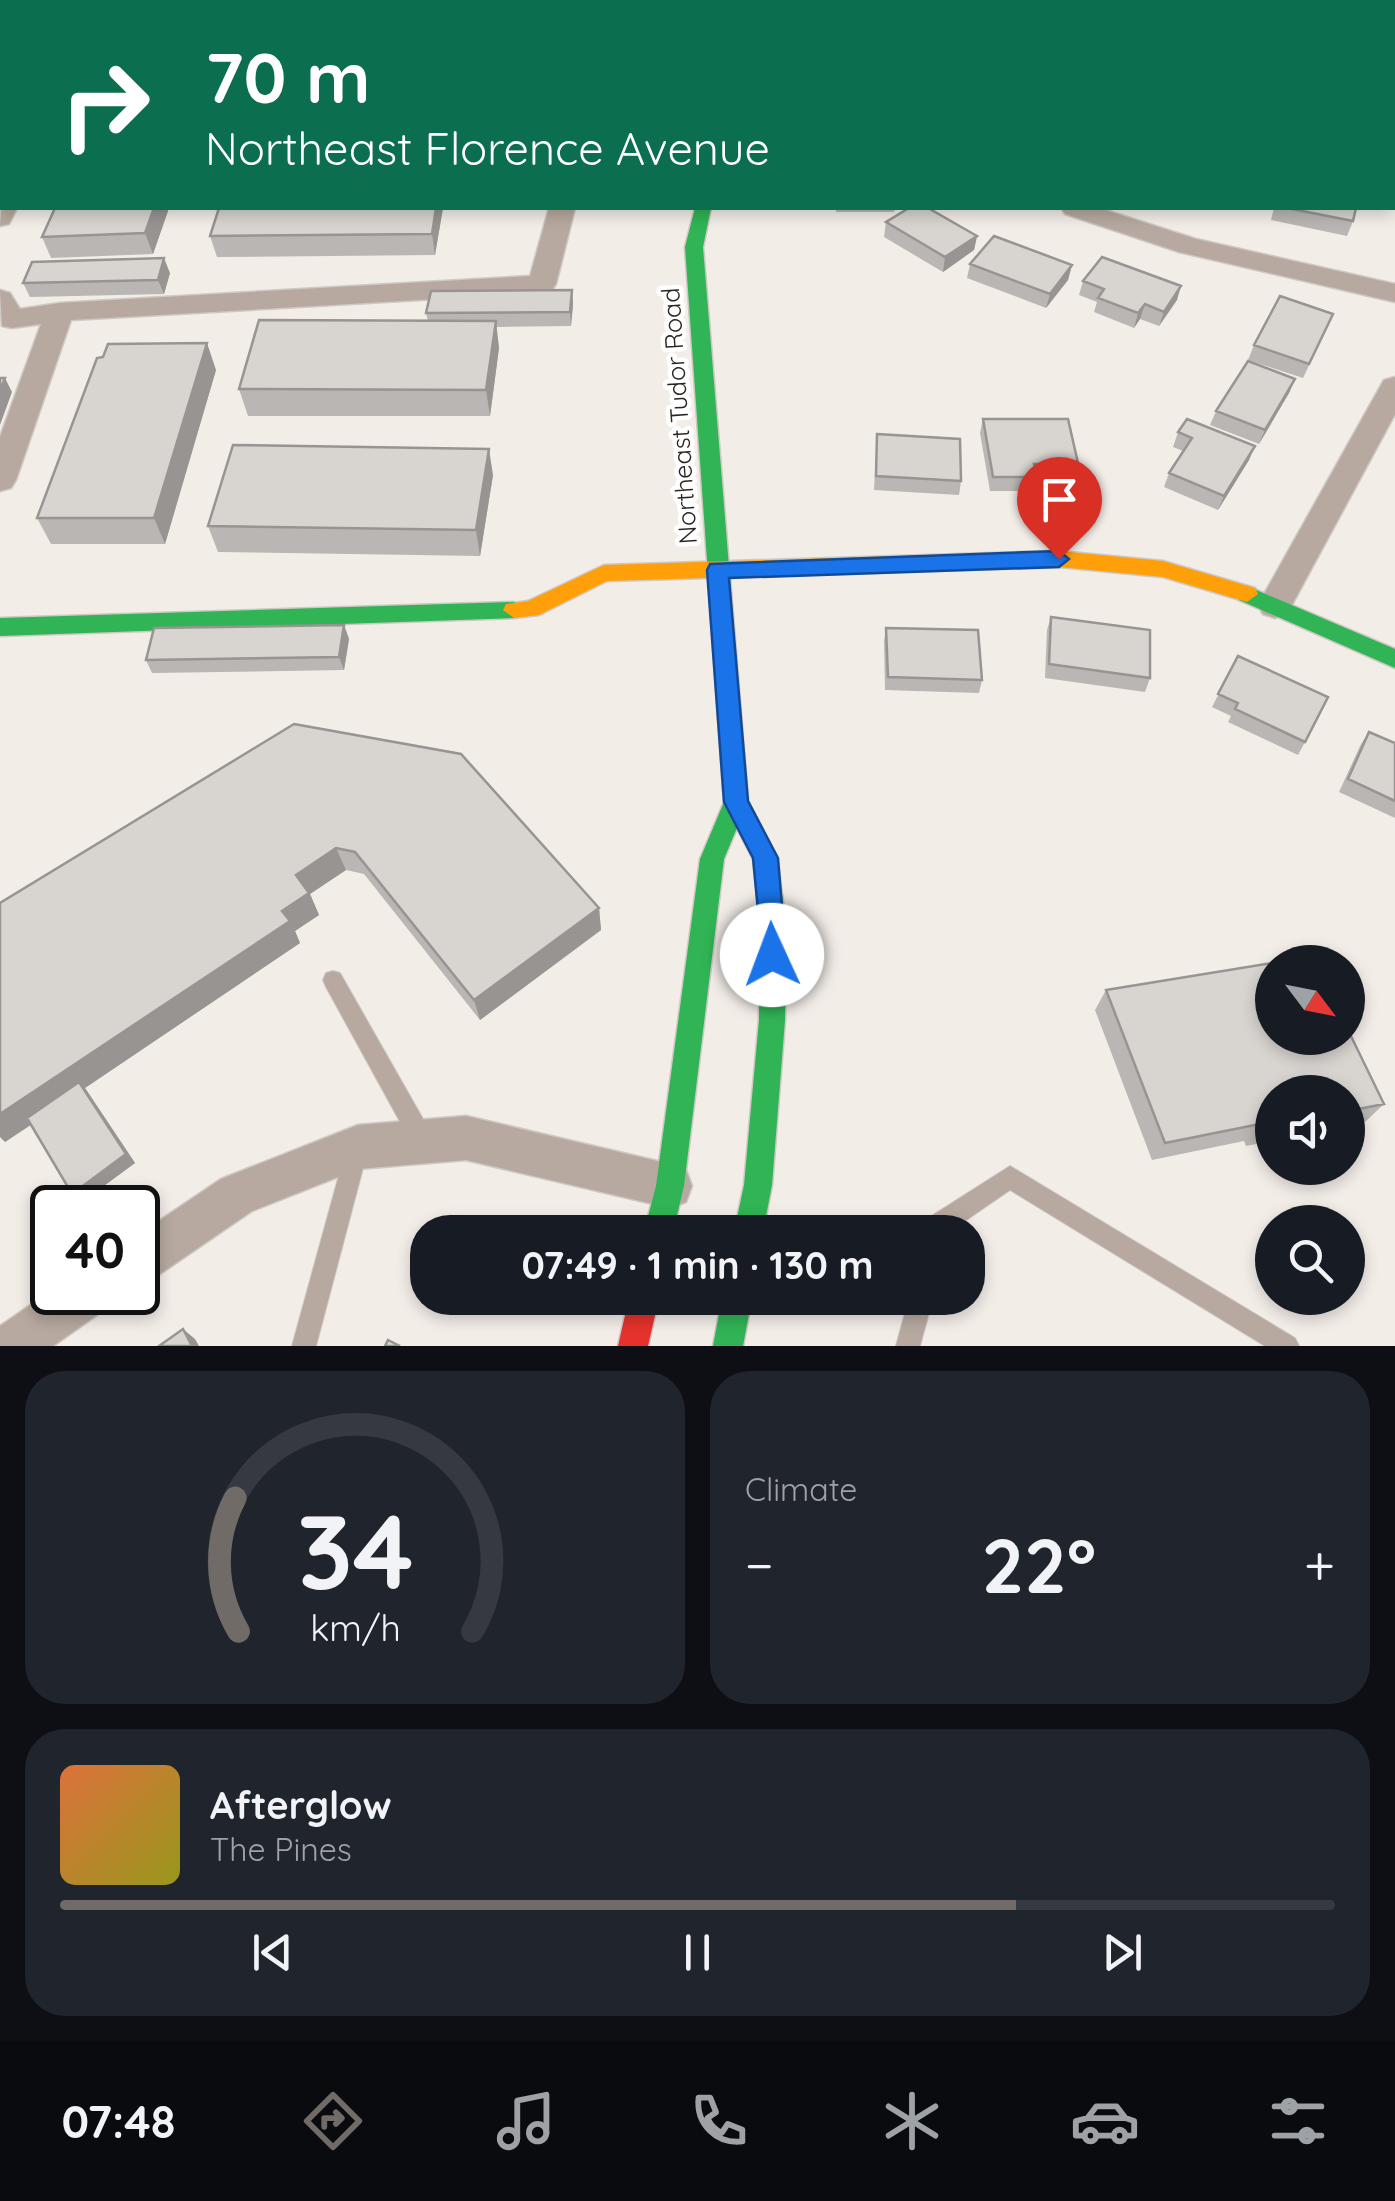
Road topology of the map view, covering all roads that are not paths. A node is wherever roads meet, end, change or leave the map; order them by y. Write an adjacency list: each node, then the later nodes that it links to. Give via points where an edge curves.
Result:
1 (561, 210): 6 (street, via 542,284)
2 (703, 210): 9 (street, Northeast Tudor Road, via 694,247)
3 (1080, 210): 4 (street, via 1189,246)
4 (1395, 293)
5 (0, 298): 6 (street, via 12,319)
6 (60, 312): 8 (street)
7 (1395, 387): 10 (street)
8 (0, 480)
9 (718, 570): 10 (street, via 1059,559 1130,563); 11 (street, via 604,573 531,609); 13 (street, Northeast Tudor Road)
10 (1275, 605): 12 (street)
11 (0, 627)
12 (1395, 659)
13 (736, 802): 17 (street, Northeast Tudor Road, via 712,859); 19 (street, Northeast Tudor Road, via 765,858 772,923 772,1020)
14 (333, 980): 15 (lane)
15 (423, 1142): 16 (street); 17 (street, via 466,1138)
16 (358, 1148): 21 (street, via 237,1195); 27 (lane)
17 (670, 1186): 18 (street, Northeast Tudor Road)
18 (663, 1215)
19 (752, 1215)
20 (952, 1215): 31 (lane, via 1010,1176)
21 (160, 1247)
22 (58, 1315): 26 (street)
23 (640, 1315): 28 (street)
24 (734, 1315): 29 (street)
25 (916, 1315): 30 (lane)
26 (12, 1346)
27 (304, 1346)
28 (633, 1346)
29 (728, 1346)
30 (908, 1346)
31 (1287, 1346)

